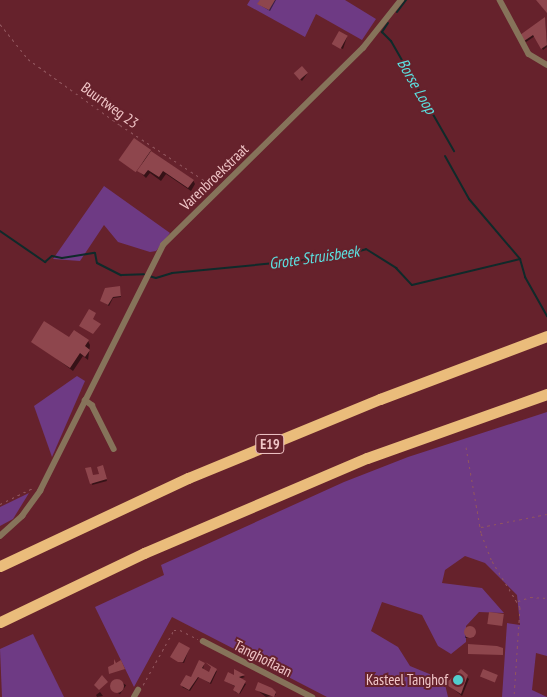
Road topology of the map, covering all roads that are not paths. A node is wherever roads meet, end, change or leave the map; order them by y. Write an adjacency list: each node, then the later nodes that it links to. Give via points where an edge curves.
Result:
1 (401, 0): 6 (street, Varenbroekstraat, via 363,48 155,256)
2 (500, 0): 3 (street, via 529,54)
3 (547, 65)
4 (547, 336): 9 (highway, E19, via 380,399 197,474)
5 (547, 394): 10 (highway, via 367,458 144,553)
6 (85, 400): 7 (street, via 92,405); 8 (street, Varenbroekstraat, via 40,491 22,516)
7 (114, 449)
8 (0, 536)
9 (0, 566)
10 (0, 622)
11 (203, 641): 14 (street, Tanghoflaan)
12 (138, 690): 13 (street)
13 (134, 697)
14 (312, 697)

